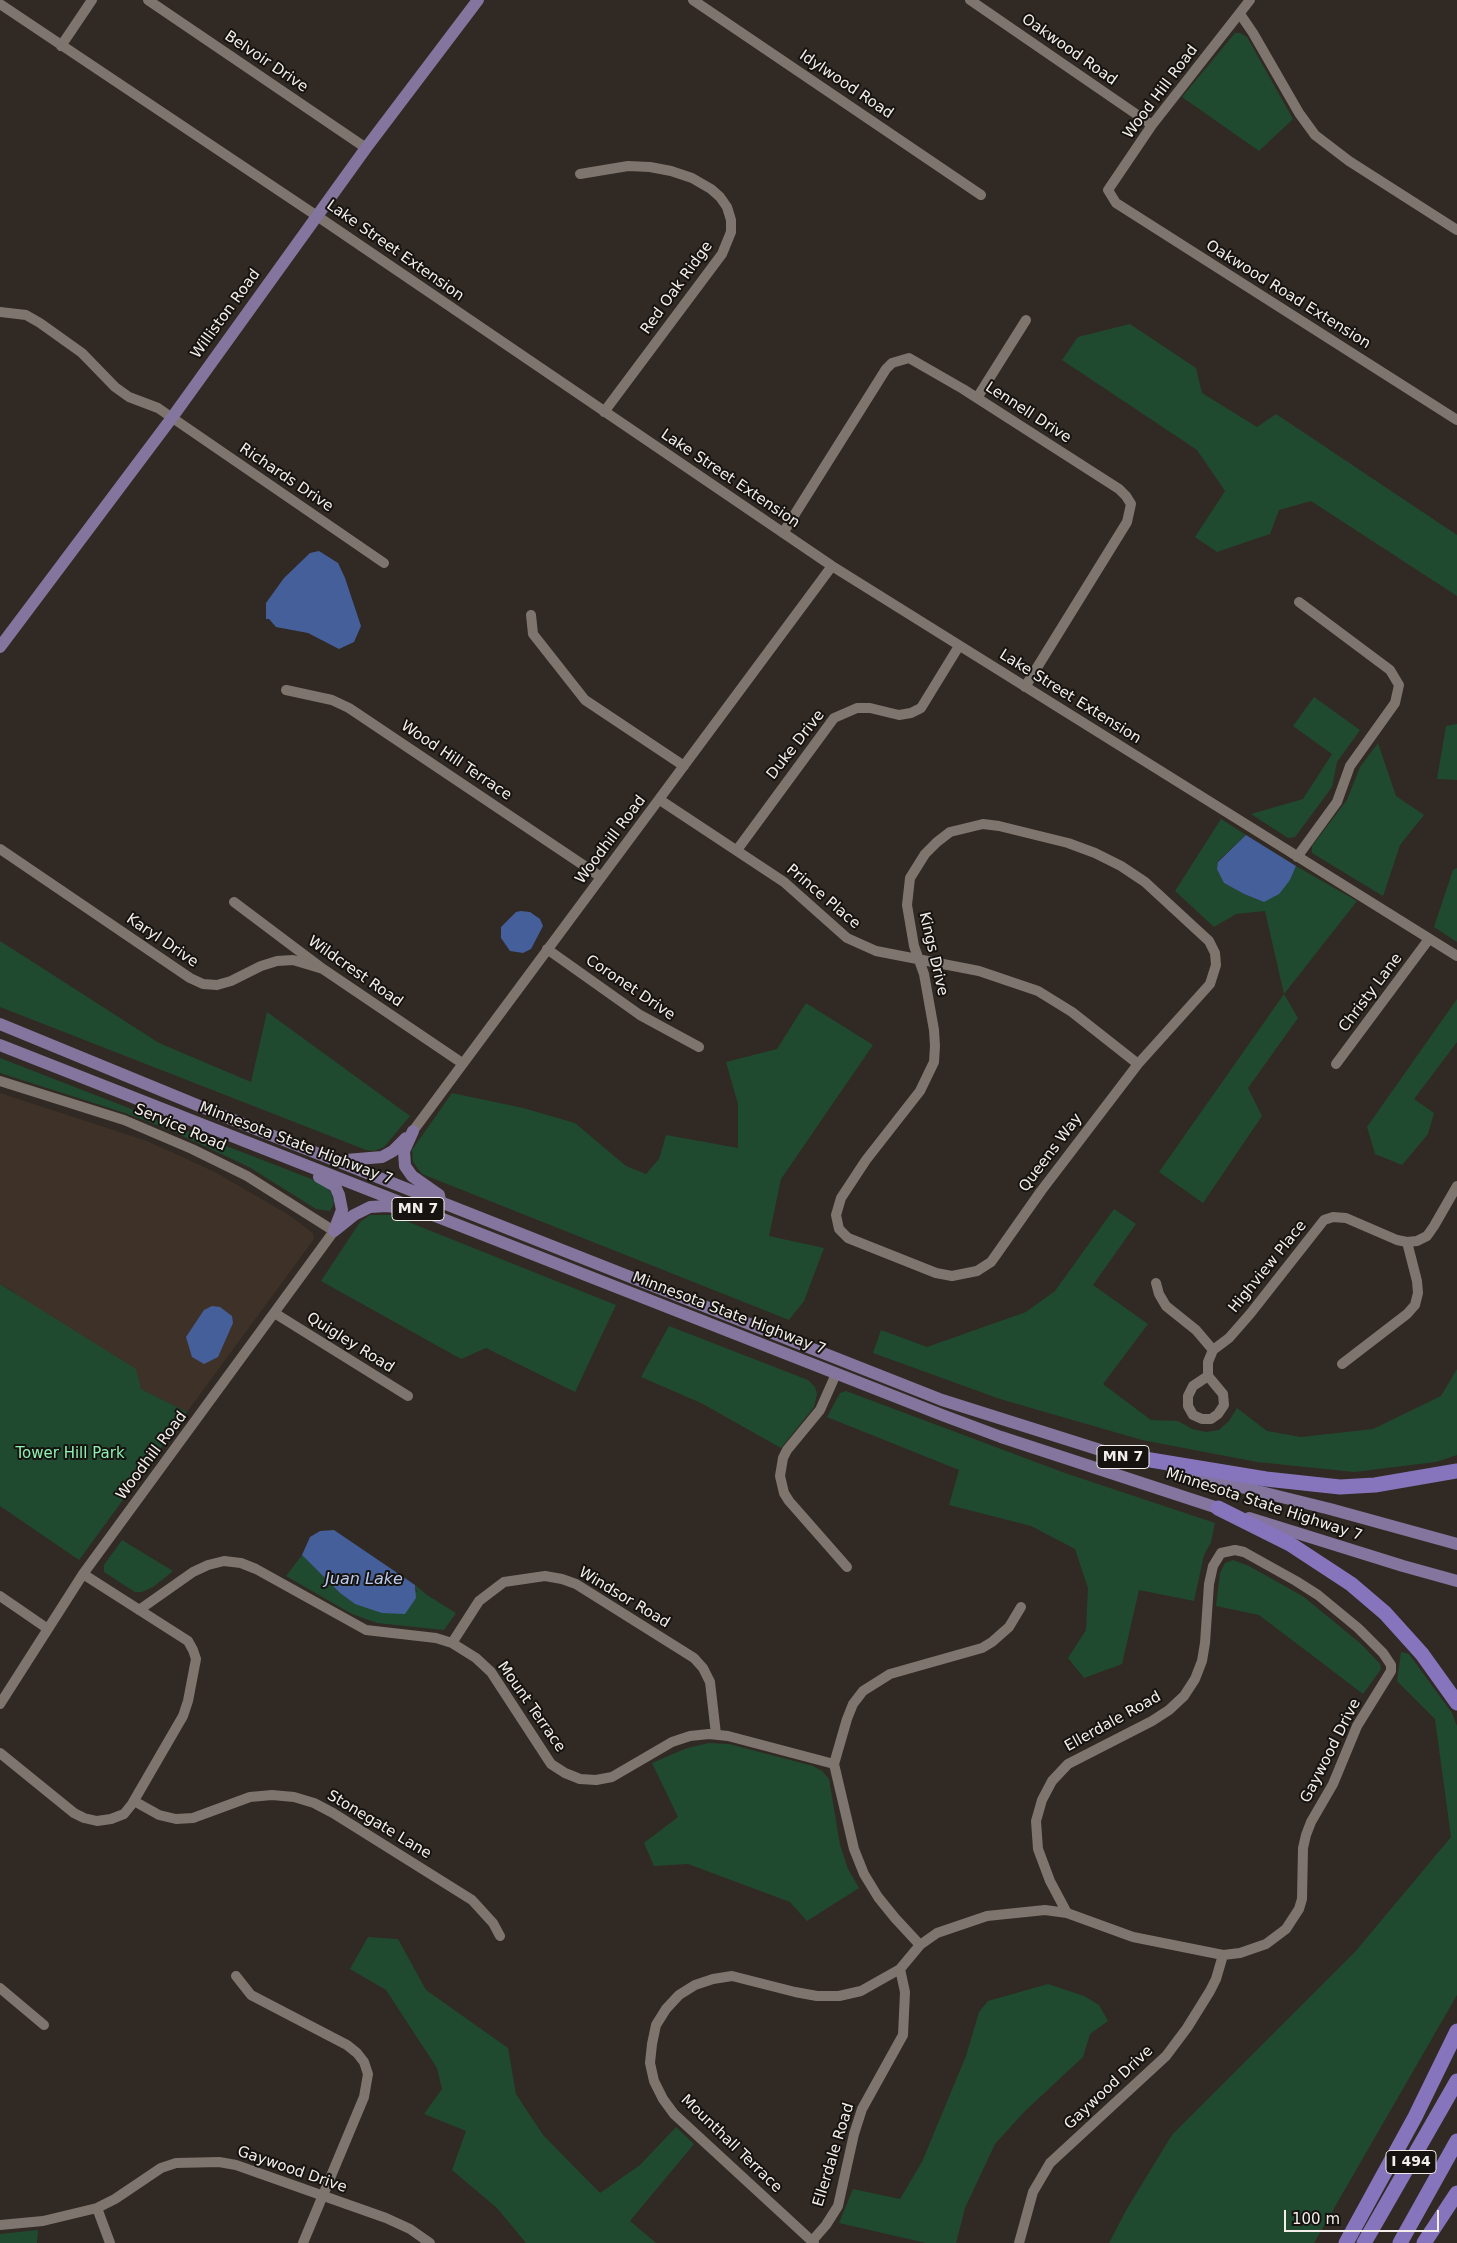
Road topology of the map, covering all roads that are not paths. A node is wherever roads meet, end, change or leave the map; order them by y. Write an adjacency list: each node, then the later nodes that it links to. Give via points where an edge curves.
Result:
1 (92, 0): 9 (street)
2 (148, 0): 11 (street, Belvoir Drive)
3 (478, 0): 11 (main road, Williston Road)
4 (693, 0): 14 (street, Idylwood Road)
5 (970, 0): 10 (street, Oakwood Road)
6 (1250, 0): 8 (street, Wood Hill Road)
7 (0, 4): 9 (street, Lake Street Extension)
8 (1240, 14): 10 (street, Wood Hill Road); 16 (street, via 1315,135 1349,161)
9 (61, 46): 15 (street, Lake Street Extension)
10 (1152, 125): 13 (street, Wood Hill Road)
11 (366, 148): 15 (main road, Williston Road)
12 (580, 174): 20 (street, Red Oak Ridge, via 628,166 671,171 711,189 727,207 731,220 732,232 722,254)
13 (1108, 190): 22 (street, Oakwood Road Extension, via 1116,204)
14 (981, 195)
15 (317, 216): 20 (street, Lake Street Extension); 21 (main road, Williston Road)
16 (1457, 230)
17 (0, 312): 21 (street, Richards Drive, via 26,315 40,323 82,352 115,387)
18 (1026, 320): 19 (street)
19 (977, 398): 23 (street, Lennell Drive, via 909,358 892,363); 30 (street, Lennell Drive, via 1119,490 1131,504 1126,522)
20 (604, 412): 23 (street, Lake Street Extension)
21 (172, 418): 24 (street, Richards Drive); 29 (main road, Williston Road)
22 (1457, 420)
23 (783, 533): 25 (street, Lake Street Extension)
24 (384, 563)
25 (832, 566): 28 (street, Lake Street Extension); 32 (street, Woodhill Road)
26 (1299, 602): 36 (street, via 1390,670 1399,685 1395,702 1350,766 1337,802)
27 (531, 615): 32 (street, via 533,634 585,700)
28 (959, 646): 30 (street, Lake Street Extension); 35 (street, Duke Drive, via 921,708 899,715 857,708 834,718)
29 (0, 647)
30 (1025, 687): 36 (street, Lake Street Extension)
31 (286, 690): 37 (street, Wood Hill Terrace, via 332,700 348,708)
32 (684, 766): 33 (street, Woodhill Road)
33 (660, 800): 35 (street, Prince Place); 37 (street, Woodhill Road)
34 (0, 849): 44 (street, Karyl Drive, via 203,984 217,985 230,981 277,961 293,960)
35 (737, 850): 43 (street, Prince Place, via 793,889 847,938 876,951)
36 (1296, 857): 40 (street, Lake Street Extension)
37 (601, 877): 41 (street, Woodhill Road)
38 (234, 902): 44 (street, Wildcrest Road)
39 (1201, 932): 43 (street, Kings Drive, via 1145,882 1095,853 1041,835 982,824 950,832 925,854 910,878 907,905); 49 (street, Queens Way, via 1215,952 1214,975 1210,984)
40 (1429, 939): 42 (street, Lake Street Extension); 50 (street, Christy Lane)
41 (547, 949): 47 (street, Coronet Drive, via 640,1015); 48 (street, Woodhill Road)
42 (1457, 956)
43 (919, 958): 49 (street, Prince Place, via 1003,978 1038,991 1072,1012); 58 (street, Kings Drive, via 934,1030 934,1062 920,1091 841,1198 836,1215)
44 (323, 969): 48 (street, Wildcrest Road)
45 (0, 1024): 54 (main road, Minnesota State Highway 7 / MN 7)
46 (0, 1046): 53 (main road, Minnesota State Highway 7 / MN 7)
47 (699, 1047)
48 (462, 1063): 52 (street, Woodhill Road)
49 (1138, 1064): 58 (street, Queens Way, via 991,1262 977,1271 952,1276 936,1273 848,1238)
50 (1336, 1064)
51 (0, 1081): 59 (street, Service Road, via 124,1120 192,1149 247,1176)
52 (413, 1131): 54 (main road, via 382,1157); 56 (main road, via 404,1151 405,1166 412,1176 439,1195)
53 (285, 1157): 57 (main road, Minnesota State Highway 7 / MN 7); 59 (main road, via 335,1186 342,1210)
54 (339, 1160): 56 (main road, Minnesota State Highway 7 / MN 7)
55 (1457, 1186): 60 (street, via 1427,1236)
56 (440, 1201): 68 (main road, Minnesota State Highway 7 / MN 7, via 942,1400)
57 (428, 1213): 59 (main road, via 387,1206 370,1207); 65 (main road, Minnesota State Highway 7 / MN 7)
58 (839, 1229)
59 (334, 1231): 62 (street, Woodhill Road)
60 (1407, 1242): 63 (street, Highview Place, via 1346,1218 1324,1220 1250,1314 1229,1338); 64 (street, via 1417,1282 1415,1305)
61 (1156, 1283): 63 (street, via 1166,1306 1196,1330)
62 (276, 1314): 67 (street, Quigley Road); 74 (street, Woodhill Road)
63 (1213, 1350): 66 (street, via 1208,1362)
64 (1342, 1364)
65 (836, 1374): 70 (main road, Minnesota State Highway 7 / MN 7, via 1001,1437); 73 (street, via 820,1410 787,1450 780,1476 789,1501)
66 (1208, 1376)
67 (408, 1396)
68 (1108, 1453): 69 (highway, via 1266,1479 1340,1486 1375,1485); 71 (main road, Minnesota State Highway 7 / MN 7)
69 (1457, 1471)
70 (1218, 1508): 75 (main road, Minnesota State Highway 7 / MN 7); 82 (highway, via 1290,1544 1351,1584 1385,1613 1422,1654)
71 (1457, 1544)
72 (1221, 1553): 87 (street, Ellerdale Road, via 1213,1566 1209,1584 1202,1661 1184,1696 1152,1720 1068,1764 1052,1781 1042,1800 1035,1833 1038,1849); 90 (street, Gaywood Drive, via 1244,1552 1318,1595 1358,1628 1391,1665 1391,1671 1357,1726 1333,1784 1306,1835 1302,1848 1302,1899 1295,1918 1266,1944 1240,1954)
73 (847, 1567)
74 (83, 1574): 78 (street); 79 (street, Woodhill Road)
75 (1457, 1581)
76 (0, 1596): 79 (street)
77 (1021, 1608): 85 (street, via 1009,1627 982,1648 890,1674 863,1691 847,1719)
78 (139, 1610): 80 (street, Mount Terrace, via 208,1565 240,1563 366,1630 430,1637); 86 (street, via 188,1641 196,1659 183,1716)
79 (48, 1628): 81 (street, Woodhill Road)
80 (452, 1643): 83 (street, Mount Terrace, via 491,1672 551,1764 580,1779 612,1777 672,1742 690,1736); 83 (street, Windsor Road, via 478,1601 504,1582 545,1576 562,1579 576,1584 694,1658 710,1682)
81 (0, 1704)
82 (1457, 1704)
83 (716, 1734): 85 (street, Mount Terrace)
84 (0, 1753): 86 (street, via 84,1818 97,1821 111,1819 124,1814)
85 (834, 1764): 89 (street, via 854,1849 864,1874 878,1897)
86 (134, 1801): 88 (street, Stonegate Lane, via 159,1815 176,1818 193,1818 250,1797 272,1794 314,1803 472,1900 493,1922)
87 (1067, 1913): 89 (street, via 1026,1910 987,1916 937,1933); 90 (street, Gaywood Drive, via 1133,1937)
88 (500, 1936)
89 (920, 1945): 91 (street)
90 (1224, 1955): 106 (street, Gaywood Drive, via 1213,1985 1188,2028 1166,2056 1050,2163 1033,2192)
91 (900, 1970): 102 (street, Ellerdale Road, via 905,1992 903,2035 862,2109 838,2206); 102 (street, Mounthall Terrace, via 861,1990 839,1996 817,1996 732,1976 713,1979 679,1995 656,2025 650,2063 663,2099 674,2114)
92 (236, 1976): 99 (street, via 251,1995 347,2045 364,2062 368,2074 364,2097)
93 (0, 1988): 94 (street)
94 (44, 2025)
95 (1457, 2031): 107 (highway, via 1415,2117)
96 (1457, 2081): 108 (highway, I 494)
97 (1457, 2141): 109 (highway, I 494)
98 (1457, 2192): 110 (highway)
99 (322, 2196): 100 (street, Gaywood Drive, via 236,2165 186,2162 161,2168); 104 (street); 105 (street, Gaywood Drive, via 386,2218)
100 (97, 2208): 101 (street, Gaywood Drive, via 43,2221); 103 (street)
101 (0, 2225)
102 (813, 2242)
103 (110, 2243)
104 (302, 2243)
105 (430, 2243)
106 (1019, 2243)
107 (1346, 2243)
108 (1364, 2243)
109 (1400, 2243)
110 (1424, 2243)

